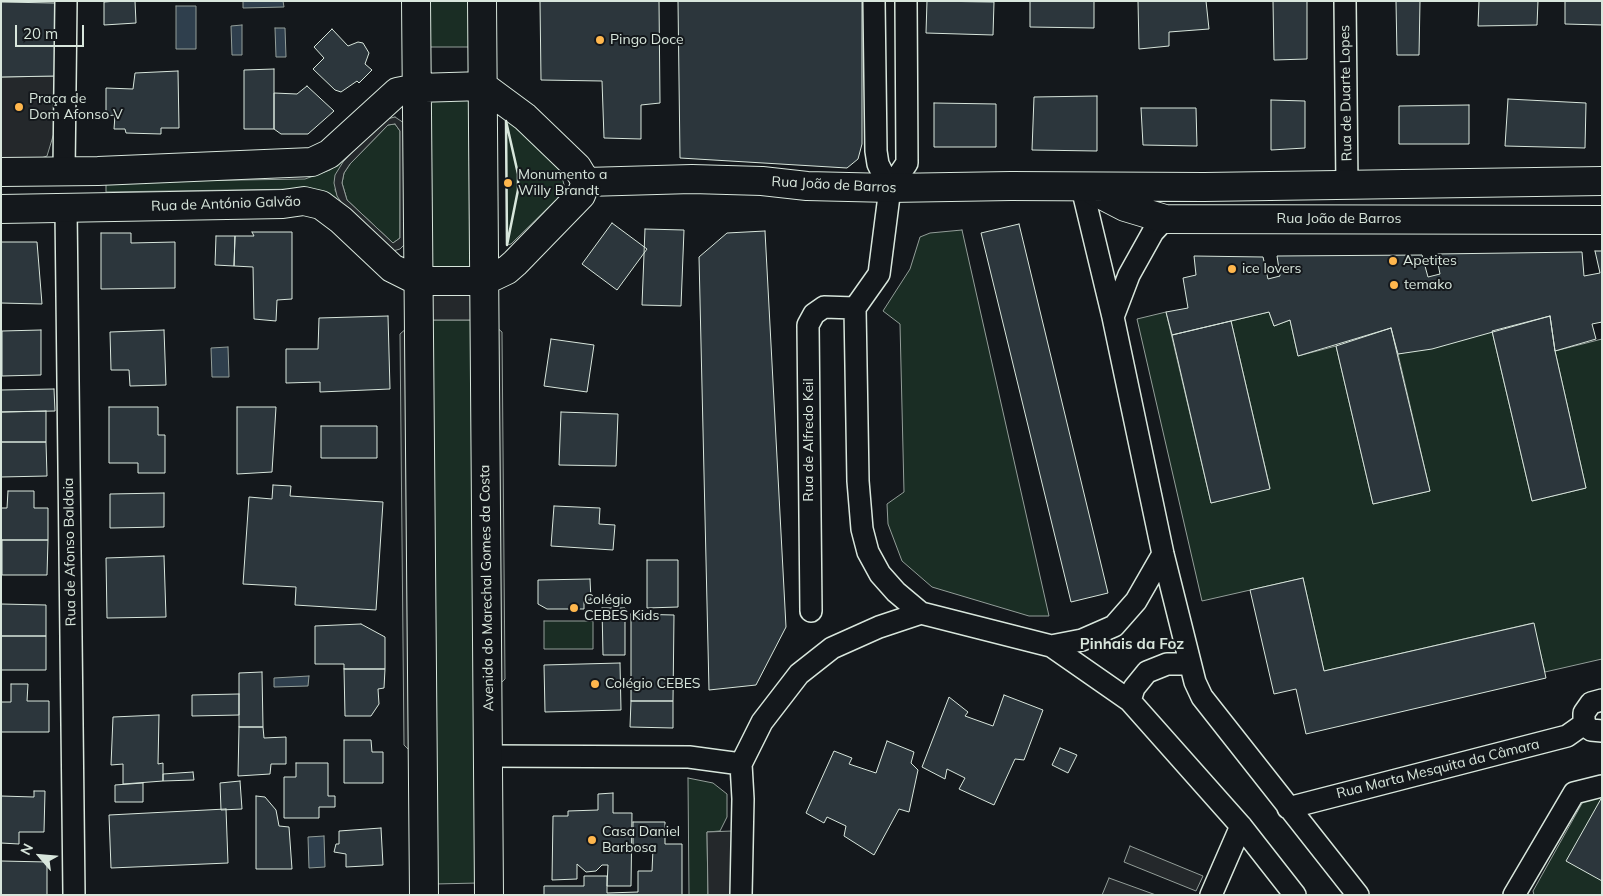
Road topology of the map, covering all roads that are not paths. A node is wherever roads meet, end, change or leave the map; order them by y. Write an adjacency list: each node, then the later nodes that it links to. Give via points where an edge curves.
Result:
1 (66, 1): 10 (street)
2 (416, 1): 8 (street)
3 (482, 1): 7 (street, Avenida do Marechal Gomes da Costa)
4 (874, 1): 14 (street, via 876,151 878,164)
5 (906, 1): 14 (street, via 907,163)
6 (1345, 1): 13 (street, Rua de Duarte Lopes)
7 (483, 86): 8 (street); 12 (street, via 525,117 577,167); 21 (street, Avenida do Marechal Gomes da Costa)
8 (417, 88): 10 (street, via 397,92 330,154 312,162); 20 (street)
9 (1, 172): 10 (street)
10 (64, 172): 17 (street)
11 (1602, 181): 13 (street, Rua João de Barros)
12 (586, 182): 14 (street, Rua João de Barros, via 692,179); 21 (street, via 581,196 515,263)
13 (1348, 186): 15 (street, Rua João de Barros)
14 (890, 188): 15 (street, Rua João de Barros); 22 (street, via 879,274)
15 (1082, 188): 18 (street, Rua João de Barros); 23 (street)
16 (1, 209): 17 (street)
17 (66, 209): 20 (street, Rua de António Galvão, via 304,201 321,205 392,268); 37 (street, Rua de Afonso Baldaia)
18 (1165, 218): 19 (street, Rua João de Barros); 23 (street, via 1153,232 1129,275)
19 (1602, 220)
20 (418, 281): 21 (street); 38 (street)
21 (484, 281): 32 (street, Avenida do Marechal Gomes da Costa)
22 (856, 308): 25 (street, Rua de Alfredo Keil, via 824,307 814,314 808,325); 26 (street, via 858,481 862,529 868,552 880,574)
23 (1114, 317): 24 (street)
24 (1163, 554): 27 (street, via 1136,601 1114,626 1082,640); 28 (street)
25 (810, 611)
26 (921, 613): 27 (street); 33 (street, via 832,648 799,674 762,722)
27 (1051, 646): 30 (street)
28 (1189, 664): 30 (street, via 1167,664 1147,672 1134,688); 35 (street, via 1202,697)
29 (1602, 700): 31 (street, Rua Marta Mesquita da Câmara, via 1591,703 1584,713)
30 (1130, 701): 36 (street)
31 (1593, 728): 35 (street, Rua Marta Mesquita da Câmara)
32 (488, 756): 33 (street, via 689,757); 39 (street, Avenida do Marechal Gomes da Costa)
33 (741, 764): 40 (street)
34 (1602, 786): 44 (street, via 1574,793)
35 (1288, 808): 43 (street)
36 (1242, 826): 41 (street); 42 (street)
37 (74, 895)
38 (424, 895)
39 (489, 895)
40 (741, 895)
41 (1211, 895)
42 (1295, 895)
43 (1358, 895)
44 (1514, 895)

